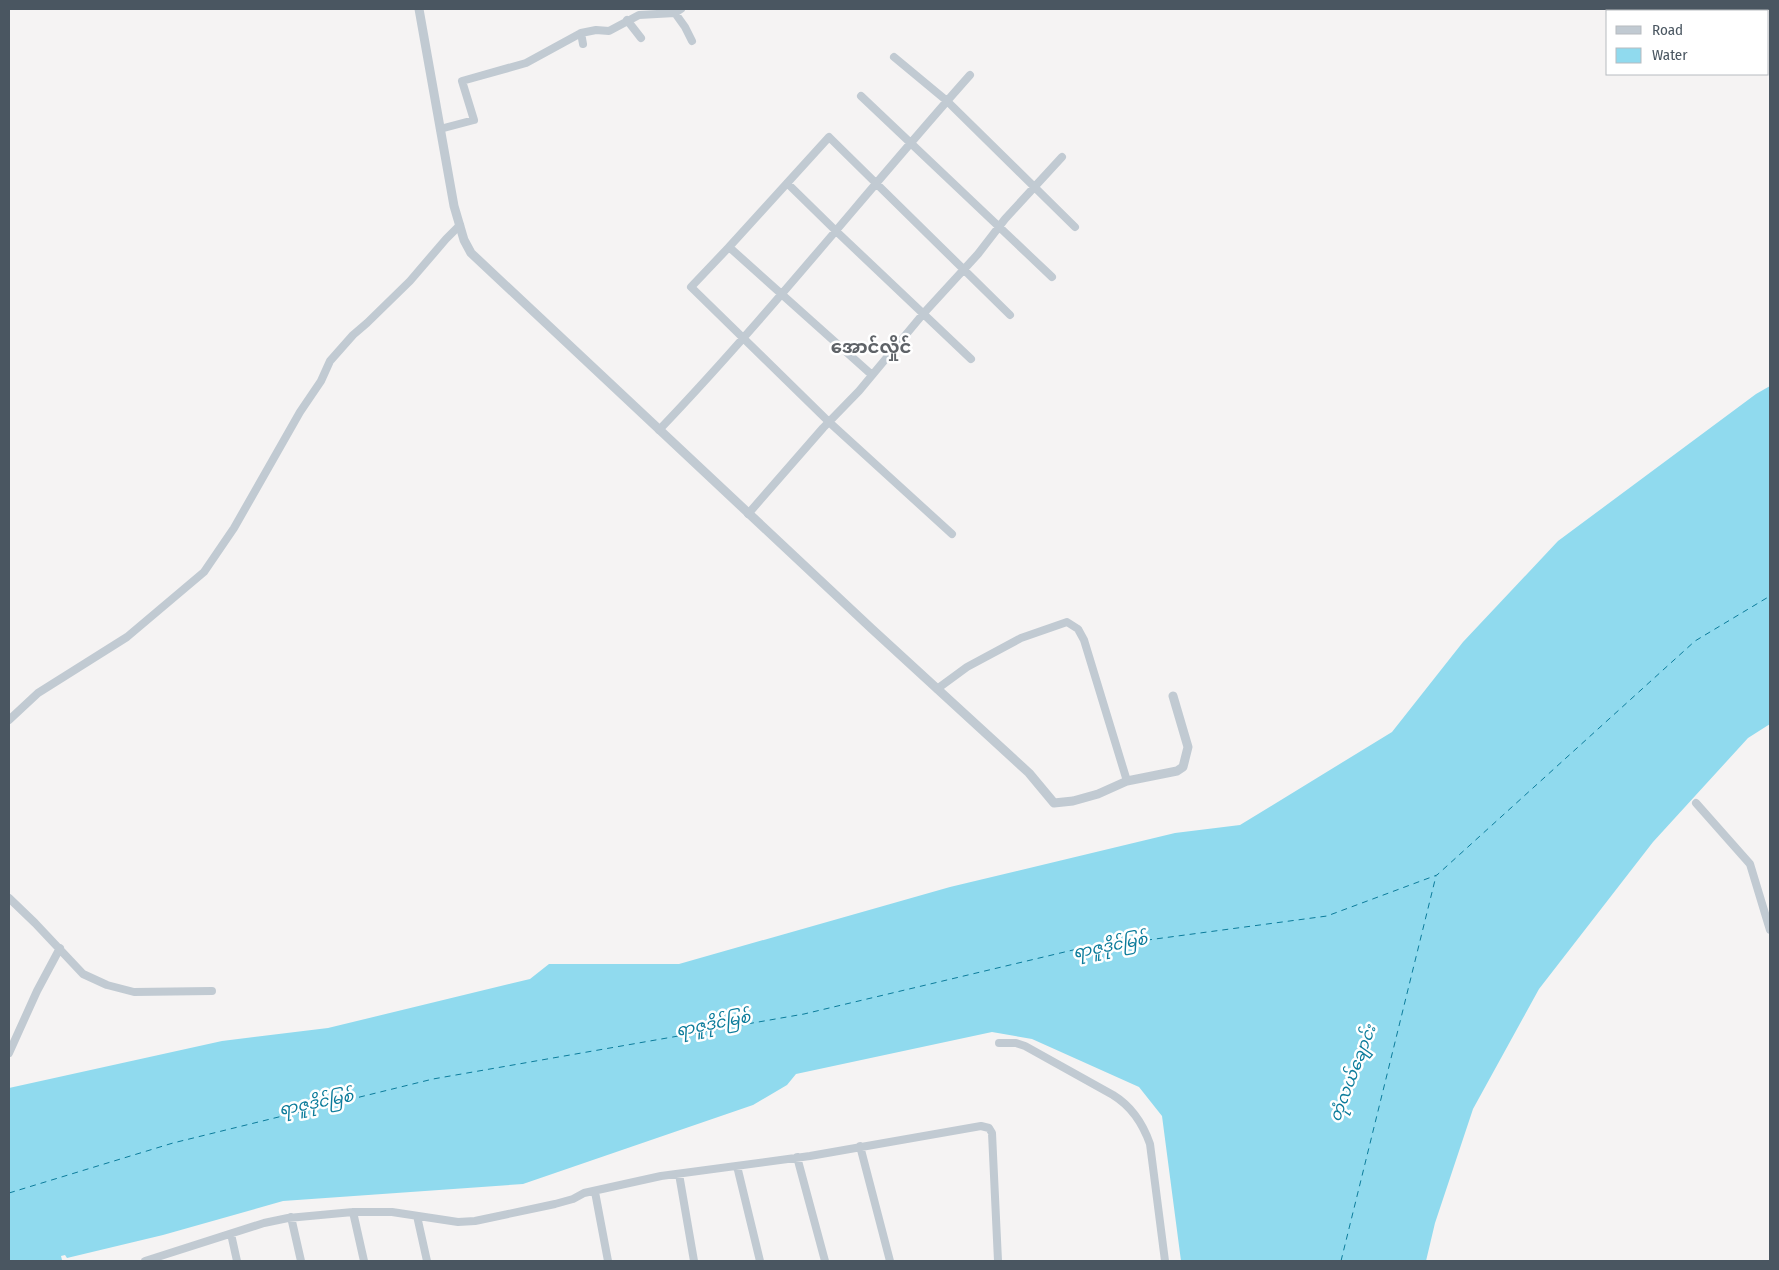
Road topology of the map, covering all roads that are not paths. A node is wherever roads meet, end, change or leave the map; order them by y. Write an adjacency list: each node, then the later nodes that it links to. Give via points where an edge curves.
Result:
1 (419, 9): 12 (street)
2 (678, 11): 3 (street, via 639,15); 6 (street)
3 (627, 20): 4 (street, via 609,31); 5 (street)
4 (581, 34): 7 (street); 12 (street, via 526,63 462,82 474,120)
5 (641, 38)
6 (692, 41)
7 (583, 44)
8 (894, 57): 11 (street)
9 (970, 74): 11 (street)
10 (861, 96): 13 (street)
11 (946, 101): 13 (street); 17 (street)
12 (440, 129): 18 (street)
13 (910, 144): 16 (street); 19 (street)
14 (1062, 157): 17 (street)
15 (787, 183): 16 (street, via 829,137); 21 (street); 22 (street)
16 (876, 184): 21 (street); 23 (street)
17 (1035, 186): 19 (street); 20 (street)
18 (460, 225): 32 (street, via 471,253); 37 (street, via 410,281 330,361 234,528 204,572 127,636 38,693)
19 (998, 227): 23 (street); 24 (street)
20 (1075, 227)
21 (836, 231): 25 (street); 26 (street)
22 (729, 247): 25 (street); 28 (street, via 691,287)
23 (964, 269): 26 (street); 27 (street)
24 (1052, 277)
25 (782, 295): 28 (street); 30 (street)
26 (923, 314): 29 (street); 30 (street)
27 (1010, 315)
28 (744, 338): 31 (street); 32 (street)
29 (971, 359)
30 (872, 375): 31 (street)
31 (829, 422): 33 (street); 34 (street)
32 (658, 430): 33 (street)
33 (748, 514): 35 (street)
34 (952, 534)
35 (937, 689): 38 (street, via 1029,773 1054,803 1098,794); 38 (street, via 967,667 1021,638 1067,622 1078,629 1084,640)
36 (1172, 696): 38 (street, via 1188,747 1183,767 1178,771)
37 (9, 720)
38 (1127, 780)
39 (1696, 803): 41 (street, via 1750,864)
40 (9, 898): 42 (street)
41 (1770, 930)
42 (60, 948): 43 (street, via 83,974 107,985 134,992); 45 (street)
43 (212, 991)
44 (999, 1043): 67 (street, via 1025,1046 1122,1100 1132,1110 1150,1144)
45 (9, 1053)
46 (860, 1146): 47 (street); 65 (street); 66 (street, via 981,1126 989,1128 992,1133)
47 (798, 1157): 48 (street); 64 (street)
48 (737, 1166): 49 (street); 63 (street)
49 (679, 1174): 50 (street); 62 (street)
50 (595, 1192): 52 (street, via 475,1221); 61 (street)
51 (353, 1212): 52 (street); 53 (street); 59 (street)
52 (417, 1216): 60 (street)
53 (291, 1218): 54 (street); 58 (street)
54 (231, 1234): 55 (street); 57 (street)
55 (171, 1258): 56 (street)
56 (145, 1261)
57 (237, 1261)
58 (302, 1261)
59 (364, 1261)
60 (427, 1261)
61 (608, 1261)
62 (694, 1261)
63 (760, 1261)
64 (826, 1261)
65 (890, 1261)
66 (998, 1261)
67 (1165, 1261)

